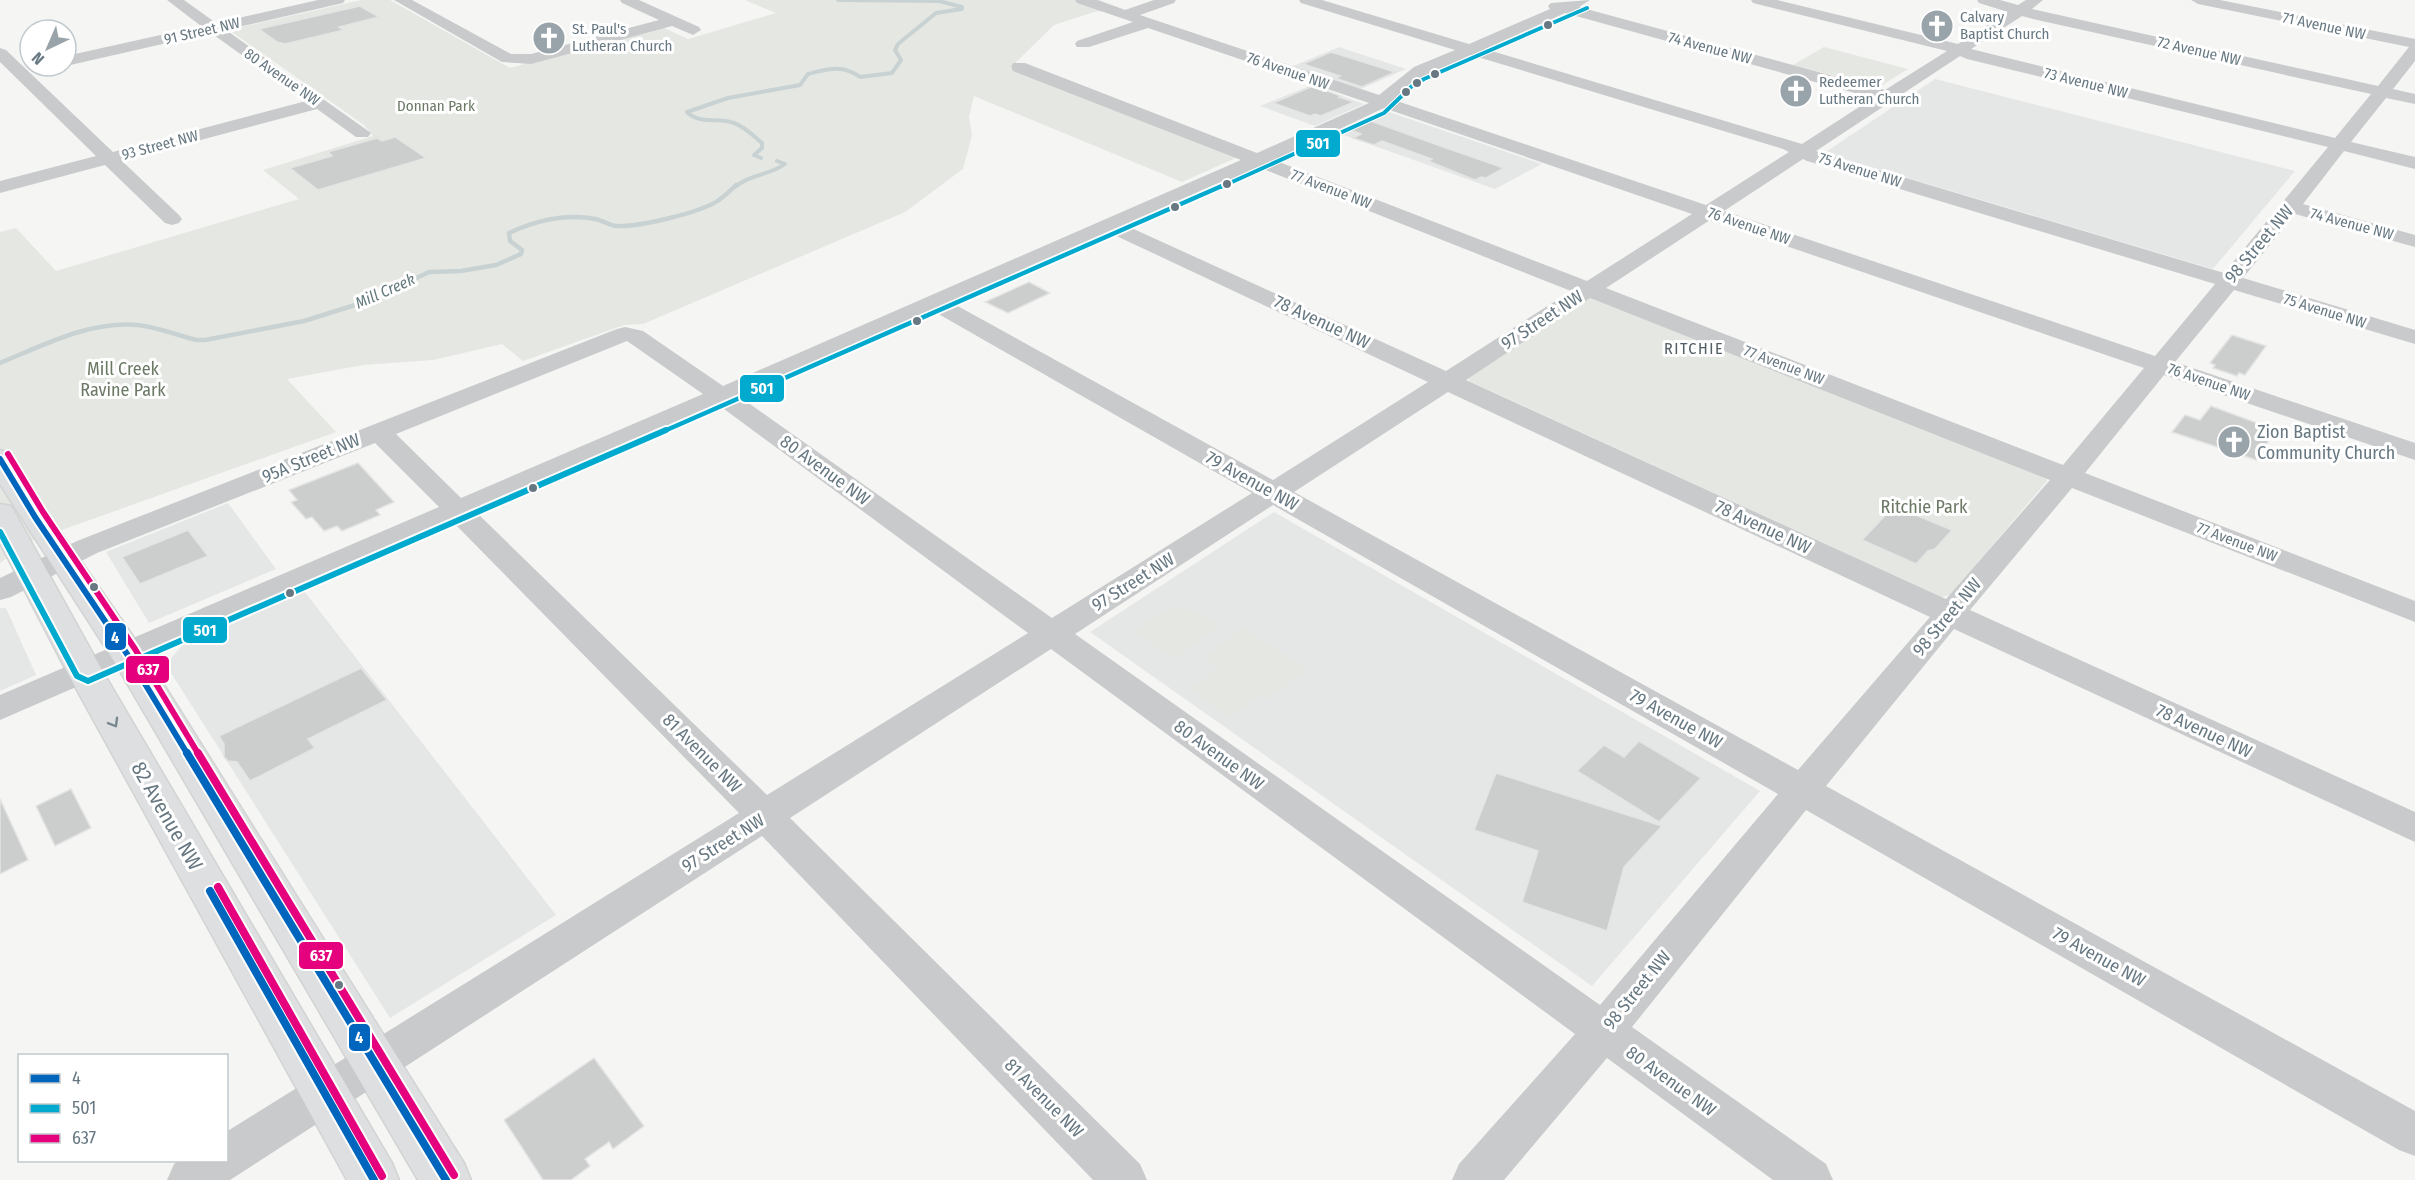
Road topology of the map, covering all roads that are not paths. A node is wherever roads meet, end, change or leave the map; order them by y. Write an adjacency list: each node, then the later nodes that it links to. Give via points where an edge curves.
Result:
1 (174, 0): 18 (street, 80 Avenue NW)
2 (338, 0): 18 (street, 91 Street NW)
3 (401, 0): 16 (street, via 516,61)
4 (627, 0): 16 (street)
5 (1082, 0): 15 (street, 76 Avenue NW)
6 (1169, 0): 15 (street)
7 (1306, 0): 22 (street, 75 Avenue NW)
8 (1583, 0): 14 (street)
9 (1758, 0): 23 (street, 73 Avenue NW)
10 (1984, 0): 13 (street, 72 Avenue NW)
11 (2198, 0): 21 (street, 71 Avenue NW)
12 (1543, 3): 14 (street, 74 Avenue NW)
13 (2028, 5): 23 (street, 97 Street NW); 32 (street, 72 Avenue NW)
14 (1564, 8): 22 (street); 33 (street, 74 Avenue NW)
15 (1124, 15): 17 (street, 76 Avenue NW)
16 (673, 21): 19 (street)
17 (1147, 23): 20 (street); 35 (street, 76 Avenue NW)
18 (213, 28): 26 (street, 91 Street NW); 36 (street, 80 Avenue NW)
19 (693, 30)
20 (1083, 44)
21 (2415, 44)
22 (1470, 49): 35 (street, via 1415,74); 39 (street, 75 Avenue NW)
23 (1960, 49): 33 (street, 97 Street NW); 38 (street, 73 Avenue NW, via 1967,54)
24 (2415, 50): 32 (street, 98 Street NW)
25 (0, 53): 27 (street)
26 (78, 58)
27 (18, 64)
28 (1018, 67): 41 (street, 77 Avenue NW)
29 (18, 72): 30 (street)
30 (0, 76)
31 (34, 78): 40 (street)
32 (2382, 91): 34 (street, 72 Avenue NW); 38 (street, 98 Street NW)
33 (1887, 96): 39 (street, 97 Street NW)
34 (2415, 99)
35 (1382, 102): 41 (street); 45 (street, 76 Avenue NW)
36 (320, 103): 37 (street, 80 Avenue NW); 40 (street, 93 Street NW)
37 (362, 134)
38 (2339, 144): 42 (street, 73 Avenue NW); 44 (street, 98 Street NW)
39 (1803, 151): 45 (street, 97 Street NW); 49 (street, 75 Avenue NW)
40 (109, 159): 43 (street, 93 Street NW); 46 (street)
41 (1257, 161): 47 (street); 50 (street, 77 Avenue NW)
42 (2415, 163)
43 (0, 188)
44 (2290, 207): 48 (street, 74 Avenue NW); 49 (street, 98 Street NW)
45 (1707, 212): 50 (street, 97 Street NW); 54 (street, 76 Avenue NW)
46 (172, 219)
47 (1111, 226): 51 (street); 55 (street, 78 Avenue NW)
48 (2415, 241)
49 (2229, 281): 53 (street, 75 Avenue NW); 54 (street, 98 Street NW)
50 (1589, 289): 55 (street, 97 Street NW); 60 (street, 77 Avenue NW)
51 (936, 303): 56 (street); 61 (street, 79 Avenue NW)
52 (626, 334): 56 (street, 80 Avenue NW, via 642,340); 57 (street, 95A Street NW)
53 (2415, 338)
54 (2158, 365): 58 (street, 76 Avenue NW); 60 (street, 98 Street NW)
55 (1448, 380): 61 (street, 97 Street NW); 68 (street, 78 Avenue NW)
56 (721, 396): 62 (street); 69 (street, 80 Avenue NW)
57 (378, 431): 62 (street, 81 Avenue NW); 64 (street, 95A Street NW)
58 (2415, 452)
59 (0, 459): 63 (main road, 82 Avenue NW)
60 (2068, 476): 67 (street, 77 Avenue NW); 68 (street, 98 Street NW)
61 (1274, 493): 69 (street, 97 Street NW); 73 (street, 79 Avenue NW)
62 (456, 510): 70 (street); 74 (street, 81 Avenue NW)
63 (14, 519): 64 (main road, 82 Avenue NW); 65 (main road, 82 Avenue NW)
64 (64, 558): 65 (street, 95A Street NW); 70 (main road, 82 Avenue NW)
65 (33, 574): 66 (street, 95A Street NW); 71 (main road, 82 Avenue NW)
66 (0, 590)
67 (2415, 612)
68 (1950, 614): 73 (street, 98 Street NW); 75 (street, 78 Avenue NW)
69 (1051, 634): 74 (street, 97 Street NW); 76 (street, 80 Avenue NW)
70 (126, 654): 71 (street); 77 (main road, 82 Avenue NW)
71 (85, 672): 72 (street); 78 (main road, 82 Avenue NW, one-way to 78)
72 (0, 708)
73 (1803, 790): 76 (street, 98 Street NW); 79 (street, 79 Avenue NW)
74 (765, 816): 77 (street, 97 Street NW); 85 (street, 81 Avenue NW)
75 (2415, 828)
76 (1603, 1032): 86 (street, 98 Street NW); 87 (street, 80 Avenue NW)
77 (374, 1063): 78 (street, 97 Street NW); 84 (main road, 82 Avenue NW)
78 (326, 1094): 80 (street, 97 Street NW); 83 (main road, 82 Avenue NW)
79 (2415, 1135)
80 (228, 1156)
81 (219, 1162): 82 (street)
82 (190, 1180)
83 (375, 1180)
84 (446, 1180)
85 (1125, 1180)
86 (1475, 1180)
87 (1810, 1180)

